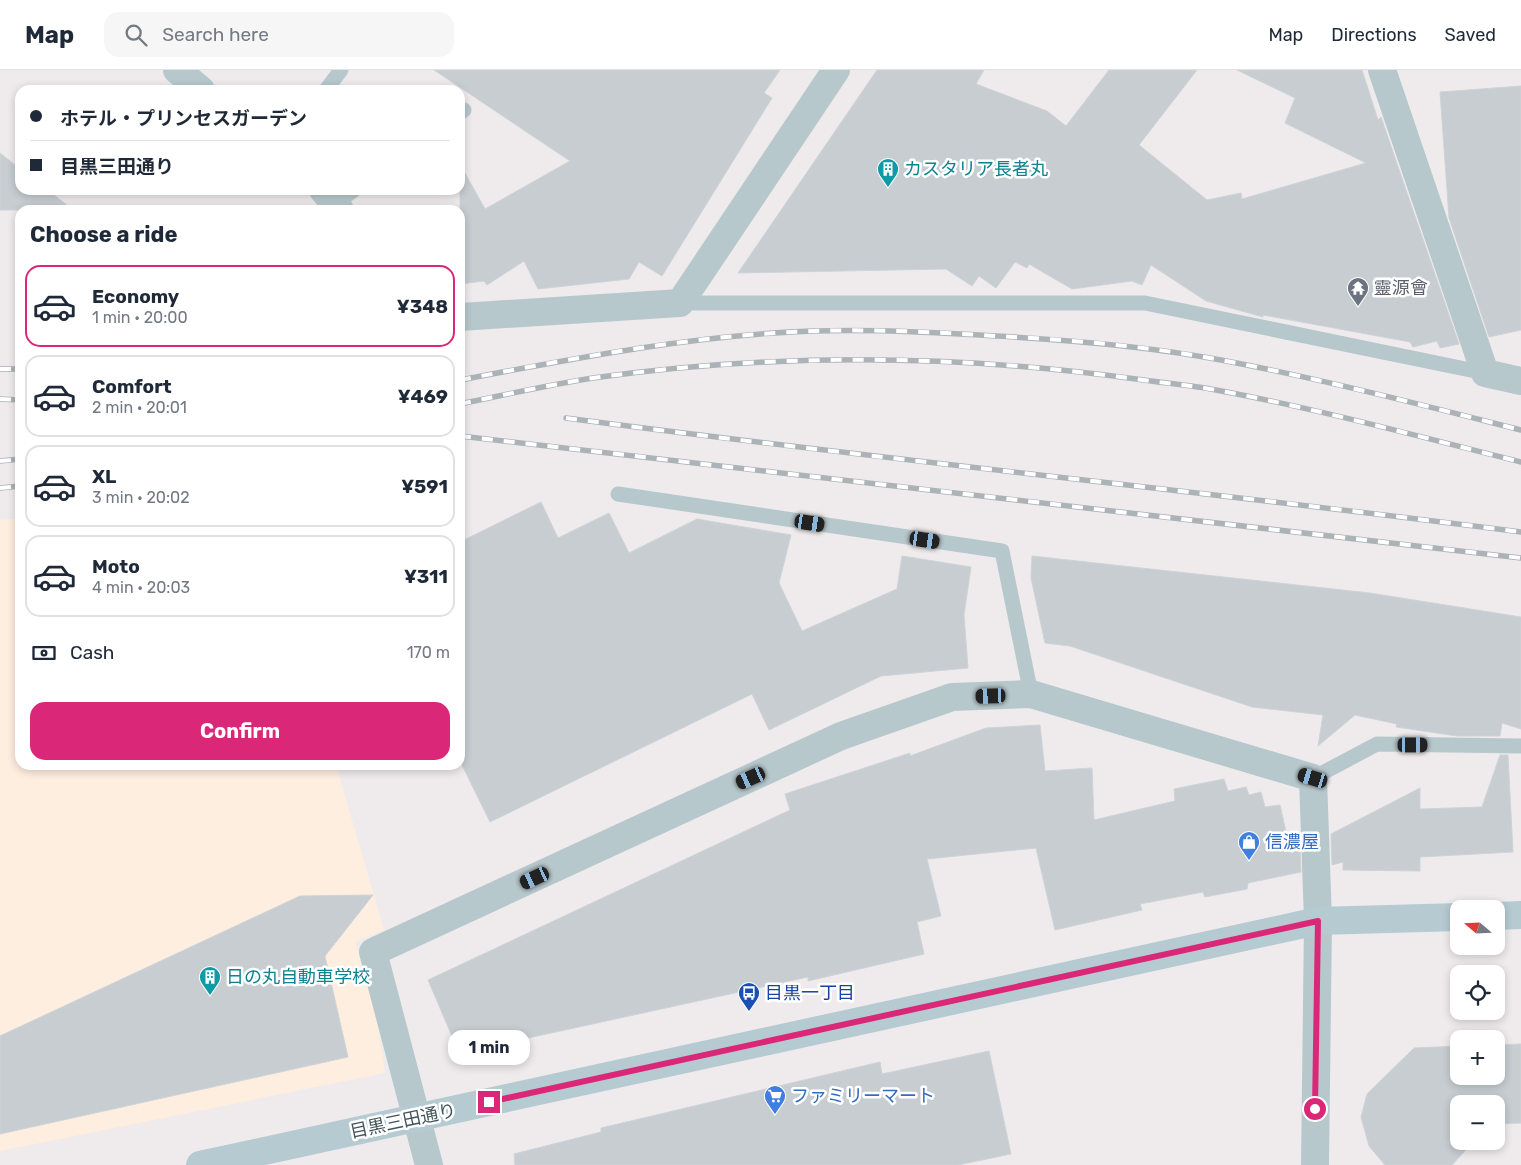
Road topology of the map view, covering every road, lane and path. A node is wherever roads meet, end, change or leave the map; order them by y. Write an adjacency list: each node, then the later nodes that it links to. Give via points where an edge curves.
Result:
1 (177, 70): 5 (street)
2 (341, 70): 6 (lane)
3 (836, 70): 7 (street)
4 (1382, 70): 9 (street)
5 (195, 85)
6 (330, 85)
7 (680, 303): 8 (street); 9 (lane, via 1144,302)
8 (465, 316)
9 (1485, 373): 10 (street)
10 (1521, 381)
11 (618, 494): 12 (lane, via 1002,551)
12 (1031, 694): 14 (street); 19 (street, via 952,697 841,736 373,952)
13 (1521, 746): 14 (lane, via 1377,744)
14 (1313, 778): 18 (street)
15 (1521, 915): 16 (street)
16 (1505, 916)
17 (1450, 917): 18 (street, 目黒三田通り)
18 (1318, 921): 19 (street, 目黒三田通り); 22 (street)
19 (416, 1118): 20 (street, 目黒三田通り); 21 (street)
20 (200, 1165)
21 (429, 1165)
22 (1314, 1165)

